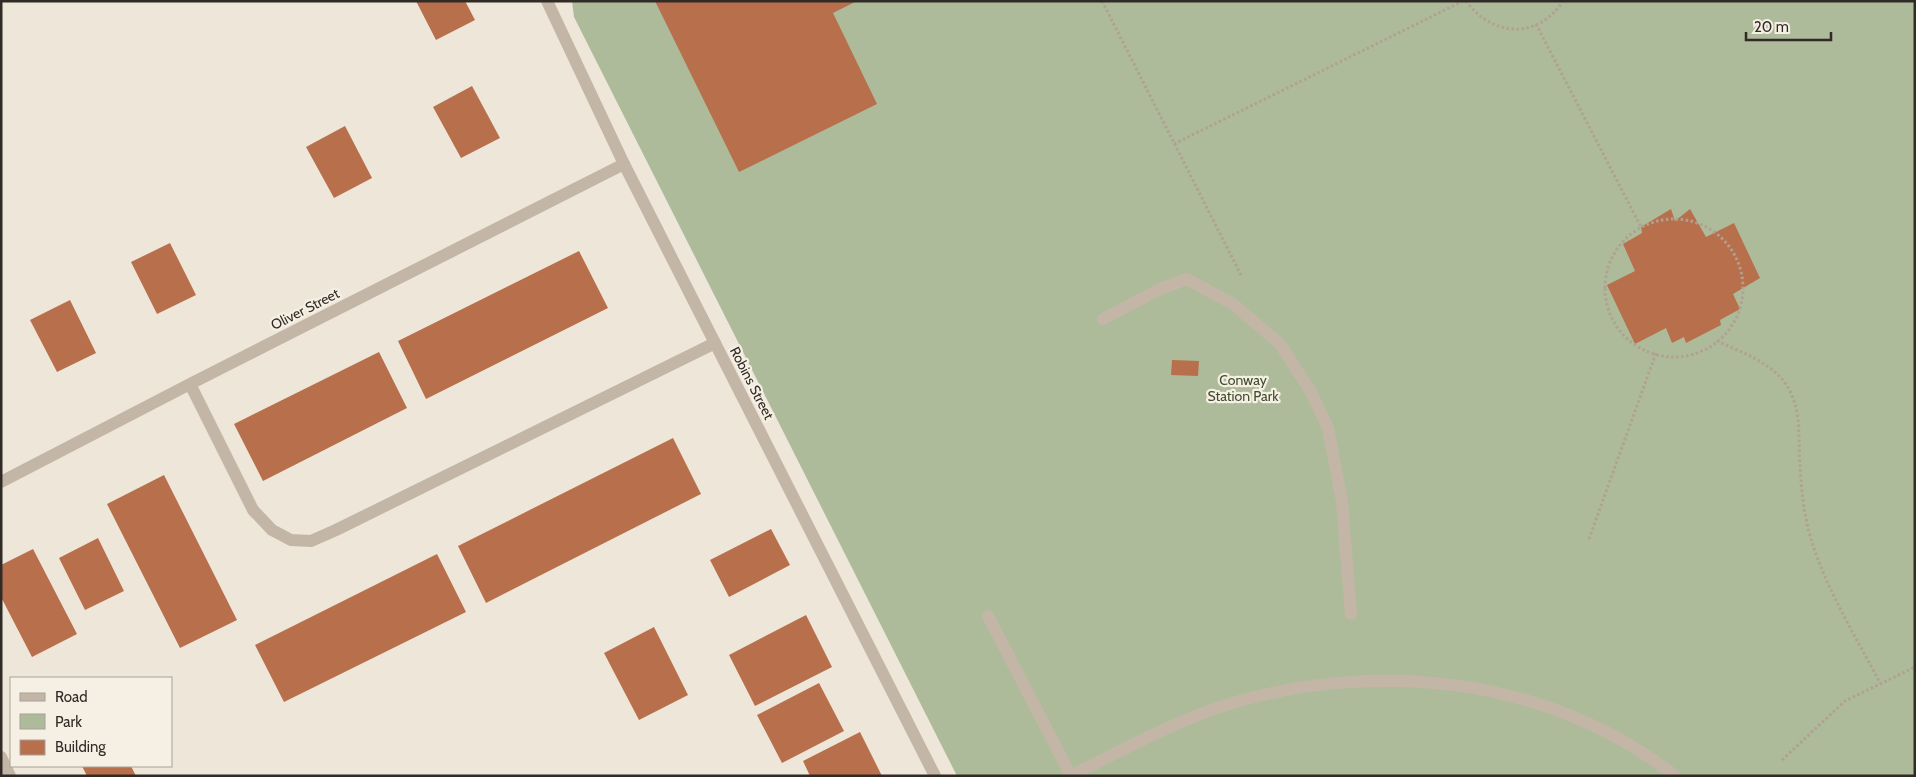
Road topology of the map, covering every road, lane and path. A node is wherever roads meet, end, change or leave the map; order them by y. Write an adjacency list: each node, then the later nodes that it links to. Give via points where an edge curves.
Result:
1 (548, 1): 7 (street, Robins Street)
2 (1102, 1): 6 (path)
3 (1465, 1): 5 (path, via 1488,23 1497,26 1524,29); 6 (path)
4 (1563, 1): 5 (path, via 1557,11)
5 (1536, 24): 8 (path)
6 (1174, 144): 9 (path)
7 (624, 164): 12 (street, Robins Street); 14 (street, Oliver Street)
8 (1641, 227): 11 (path, via 1666,219 1689,220 1711,229 1728,244 1740,265 1744,288 1739,312 1728,332); 13 (path, via 1625,238 1612,256 1605,277 1606,299 1613,320 1626,338)
9 (1242, 277)
10 (1103, 319): 17 (street, via 1160,289 1187,279 1233,304 1280,344 1311,392 1328,428 1342,502)
11 (1717, 341): 13 (path, via 1688,356); 20 (path, via 1767,366 1790,392 1796,408 1801,487 1814,549 1821,570)
12 (715, 343): 14 (street, via 311,541 291,540 272,530 253,510); 24 (street, Robins Street)
13 (1656, 354): 16 (path)
14 (190, 384): 15 (street, Oliver Street)
15 (1, 482)
16 (1589, 539)
17 (1351, 614)
18 (988, 616): 25 (street)
19 (1915, 666): 20 (path)
20 (1880, 683): 22 (path, via 1839,706)
21 (1, 757): 23 (street)
22 (1782, 760)
23 (10, 776)
24 (935, 776)
25 (1071, 776): 26 (street, via 1168,728 1228,705 1310,685 1376,681 1471,688 1541,704 1570,714 1633,747)
26 (1675, 776)

